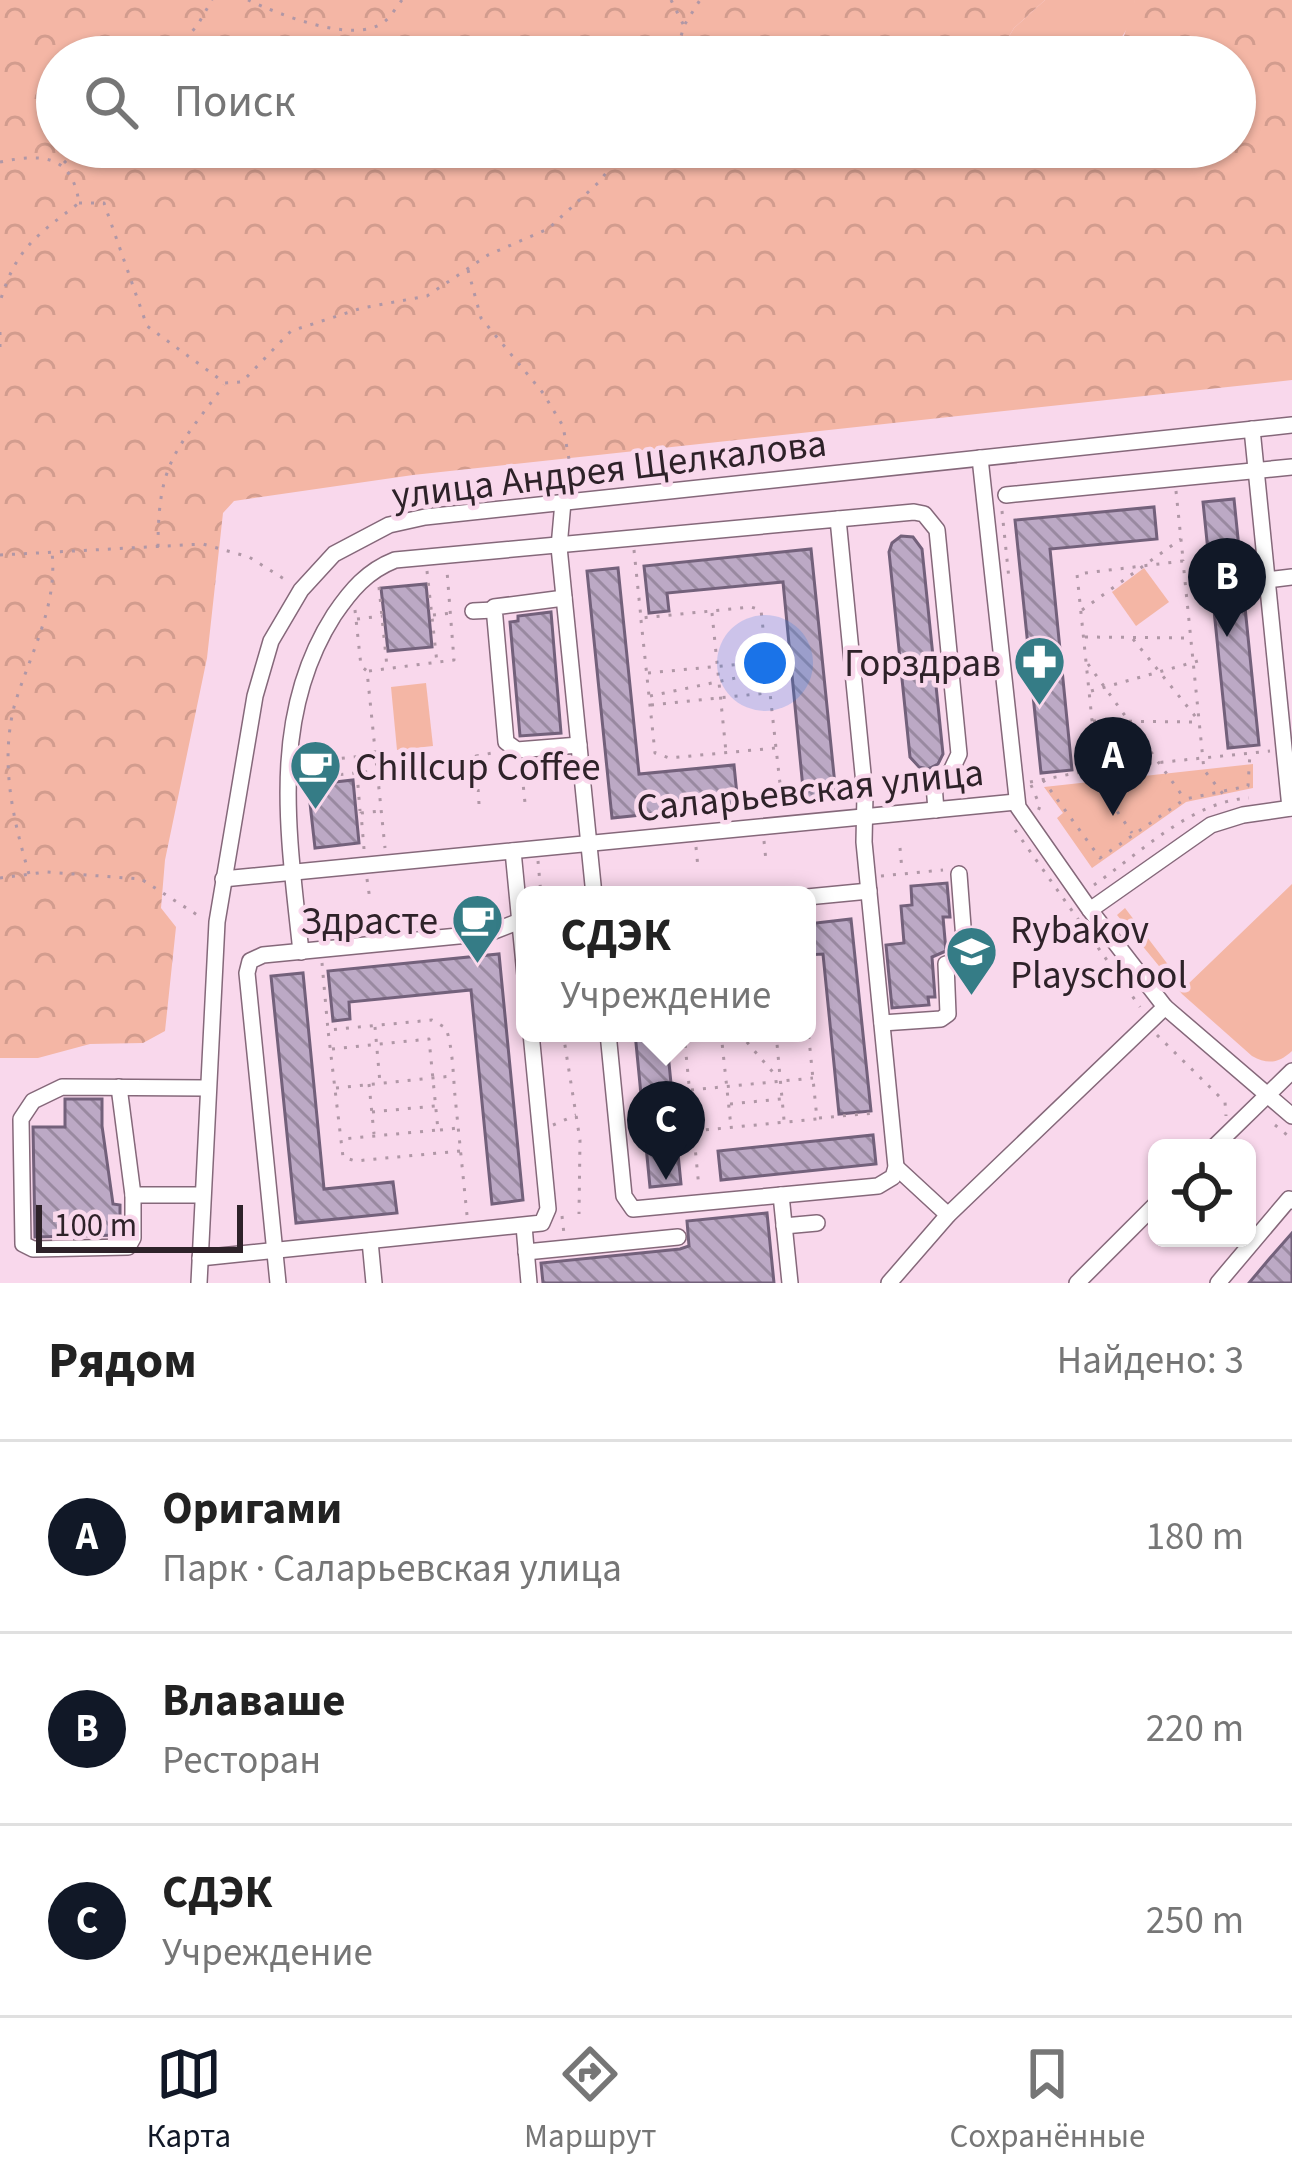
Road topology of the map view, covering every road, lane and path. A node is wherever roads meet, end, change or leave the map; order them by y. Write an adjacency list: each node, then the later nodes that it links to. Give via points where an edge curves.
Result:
1 (212, 0): 7 (path)
2 (248, 0): 3 (path, via 351,32 383,24)
3 (402, 0)
4 (671, 0): 6 (path)
5 (700, 0): 6 (path)
6 (684, 26): 8 (path)
7 (188, 36)
8 (681, 36)
9 (36, 155): 10 (path)
10 (0, 162)
11 (64, 168): 13 (path)
12 (609, 168): 14 (path, via 548,230)
13 (79, 203): 15 (path, via 11,266); 18 (path, via 104,203 147,326)
14 (467, 268): 18 (path, via 427,296 291,331 242,382); 25 (path, via 481,318 563,426)
15 (0, 302)
16 (0, 332): 17 (path)
17 (0, 354)
18 (225, 383): 30 (path, via 171,456 158,499)
19 (1292, 425): 20 (street, улица Андрея Щелкалова)
20 (1252, 429): 21 (street, улица Андрея Щелкалова); 23 (street)
21 (980, 458): 25 (street, улица Андрея Щелкалова); 97 (street)
22 (1292, 467): 23 (street)
23 (1256, 470): 24 (street); 40 (street)
24 (1006, 495)
25 (569, 502): 31 (street); 41 (street, улица Андрея Щелкалова, via 389,525 334,554)
26 (1178, 504): 28 (path)
27 (838, 519): 29 (street); 102 (street, via 914,512 937,530 959,754 934,785); 106 (street)
28 (1181, 539): 36 (path); 37 (path)
29 (633, 540): 31 (street); 51 (path)
30 (158, 547): 32 (path); 41 (path, via 203,544 249,557)
31 (559, 547): 34 (street); 43 (street)
32 (52, 552): 33 (path); 121 (path, via 55,578 6,753 10,811)
33 (0, 555)
34 (446, 556): 35 (street); 48 (path)
35 (426, 558): 38 (street); 49 (path)
36 (1183, 561): 37 (path); 55 (path)
37 (1145, 565): 47 (path); 47 (path, via 1078,572)
38 (377, 568): 42 (street); 50 (path)
39 (1292, 578): 40 (street)
40 (1267, 580): 75 (street)
41 (301, 590): 124 (street, улица Андрея Щелкалова, via 271,641 255,695)
42 (353, 590): 52 (path); 88 (street, via 304,677)
43 (564, 598): 44 (street); 77 (street)
44 (494, 610): 45 (street); 79 (street, via 506,742)
45 (473, 611)
46 (712, 611): 51 (path); 57 (path, via 761,610); 60 (path)
47 (1081, 611): 53 (path)
48 (452, 613): 49 (path); 59 (path, via 455,658)
49 (432, 615): 59 (path)
50 (382, 616): 52 (path); 61 (path)
51 (641, 618): 65 (path)
52 (356, 619): 62 (path)
53 (1084, 637): 54 (path); 56 (path)
54 (1132, 638): 55 (path); 64 (path)
55 (1191, 638): 58 (path)
56 (1086, 660): 67 (path); 68 (path)
57 (768, 662): 60 (path); 63 (path)
58 (1196, 662): 64 (path); 76 (path)
59 (437, 664): 61 (path)
60 (717, 667): 65 (path); 66 (path)
61 (387, 669): 62 (path)
62 (367, 671): 83 (path)
63 (769, 671): 66 (path); 69 (path)
64 (1160, 672): 67 (path); 76 (path)
65 (646, 674): 70 (path)
66 (719, 682): 70 (path); 71 (path)
67 (1105, 687): 68 (path); 74 (path)
68 (1089, 692): 73 (path)
69 (771, 693): 71 (path); 78 (path)
70 (649, 696): 72 (path)
71 (720, 698): 72 (path); 81 (path)
72 (650, 705): 81 (path, via 657,755)
73 (1092, 721): 74 (path); 89 (path)
74 (1130, 721): 76 (path); 87 (path)
75 (1287, 721): 80 (street)
76 (1199, 722): 84 (path)
77 (579, 745): 79 (street); 111 (street)
78 (776, 748): 81 (path); 96 (path)
79 (519, 750): 98 (path, via 476,756); 99 (path)
80 (1284, 750): 82 (path); 100 (street)
81 (726, 753)
82 (1250, 753): 84 (path); 94 (path, via 1248,786)
83 (376, 755): 85 (path); 91 (path)
84 (1203, 758): 87 (path); 94 (path)
85 (329, 759): 88 (path); 92 (path, via 333,775)
86 (416, 760): 91 (path, via 415,767)
87 (1159, 763): 89 (path); 95 (path)
88 (288, 764): 119 (street)
89 (1096, 769): 90 (path)
90 (1089, 770): 93 (path); 109 (path)
91 (377, 771): 92 (path); 101 (path)
92 (357, 773): 103 (path)
93 (1042, 780): 104 (path, via 1029,782); 109 (path, via 1098,857)
94 (1222, 794): 95 (path)
95 (1185, 799): 109 (path)
96 (782, 801)
97 (1016, 802): 102 (street, Саларьевская улица); 132 (street, Саларьевская улица)
98 (479, 803)
99 (525, 803)
100 (1291, 808): 132 (street, via 1211,824)
101 (381, 810): 103 (path); 112 (path)
102 (936, 810): 106 (street, Саларьевская улица)
103 (361, 812): 116 (path)
104 (1041, 812)
105 (1195, 814): 126 (path)
106 (865, 817): 107 (street, Саларьевская улица); 125 (street)
107 (763, 827): 108 (street, Саларьевская улица); 117 (path)
108 (694, 834): 111 (street, Саларьевская улица); 118 (path)
109 (1134, 835)
110 (1017, 836): 139 (path)
111 (589, 844): 114 (street, Саларьевская улица); 129 (street)
112 (385, 848)
113 (900, 848): 122 (path)
114 (536, 849): 115 (street, Саларьевская улица); 128 (path)
115 (513, 851): 116 (street, Саларьевская улица); 127 (street)
116 (365, 858): 119 (street, Саларьевская улица); 131 (path)
117 (766, 861)
118 (698, 868)
119 (293, 872): 124 (street, Саларьевская улица); 135 (street)
120 (957, 872): 122 (path); 138 (street, via 965,953 946,964 948,1014)
121 (29, 874): 123 (path); 133 (path, via 141,879)
122 (903, 874): 125 (path)
123 (0, 878)
124 (223, 879): 161 (street, улица Андрея Щелкалова)
125 (868, 884): 130 (street); 138 (street)
126 (1094, 885)
127 (516, 886)
128 (540, 886)
129 (593, 886)
130 (816, 895)
131 (370, 900)
132 (1090, 910): 137 (street, Саларьевская улица)
133 (206, 921)
134 (516, 923): 135 (street, via 489,933)
135 (301, 952): 203 (street, via 254,958 247,973)
136 (322, 971): 141 (path)
137 (1165, 1007): 139 (street); 164 (street, Саларьевская улица)
138 (882, 1023): 186 (street)
139 (1145, 1023): 176 (path, via 1225,1102); 195 (street)
140 (374, 1025): 141 (path); 150 (path); 153 (path, via 442,1023)
141 (328, 1030): 151 (path)
142 (532, 1042): 179 (street)
143 (564, 1042): 170 (path)
144 (609, 1042): 190 (street, via 629,1206)
145 (685, 1042): 163 (path)
146 (721, 1042): 159 (path)
147 (747, 1042): 156 (path)
148 (777, 1042): 156 (path)
149 (809, 1042): 155 (path)
150 (376, 1045): 151 (path); 154 (path, via 429,1040); 157 (path)
151 (330, 1049): 162 (path)
152 (1292, 1072): 164 (street)
153 (453, 1076): 154 (path); 177 (path)
154 (433, 1078): 157 (path); 167 (path)
155 (813, 1078): 156 (path); 172 (path)
156 (780, 1081): 159 (path); 165 (path)
157 (380, 1083): 158 (path)
158 (369, 1084): 162 (path); 168 (path)
159 (727, 1087): 163 (path); 166 (path)
160 (119, 1088): 161 (street); 188 (street); 188 (street, via 48,1091 25,1109 23,1244 128,1247)
161 (206, 1088): 189 (street, улица Андрея Щелкалова)
162 (334, 1088): 182 (path)
163 (689, 1090): 180 (path)
164 (1268, 1095): 171 (street, Саларьевская улица); 176 (street)
165 (782, 1099): 166 (path); 173 (path)
166 (729, 1104): 175 (path)
167 (435, 1106): 168 (path); 178 (path)
168 (372, 1112): 181 (path)
169 (871, 1113): 172 (path)
170 (576, 1115): 179 (path); 194 (path)
171 (1292, 1116)
172 (817, 1119): 173 (path)
173 (784, 1122): 175 (path)
174 (1275, 1125): 184 (path)
175 (731, 1127): 180 (path)
176 (1235, 1127): 183 (street)
177 (458, 1128): 178 (path); 185 (path)
178 (438, 1130): 181 (path)
179 (540, 1131): 198 (street, via 547,1217)
180 (694, 1131): 187 (path)
181 (374, 1136): 182 (path)
182 (339, 1139): 185 (path, via 343,1156 355,1161)
183 (1223, 1139)
184 (1292, 1139)
185 (460, 1151): 192 (path)
186 (896, 1167): 190 (street, via 878,1186); 195 (street)
187 (699, 1182)
188 (133, 1195): 189 (street)
189 (201, 1195): 205 (street, улица Андрея Щелкалова)
190 (781, 1195): 199 (street)
191 (1292, 1202): 213 (street)
192 (466, 1206)
193 (1148, 1212): 212 (street)
194 (579, 1214)
195 (948, 1215): 211 (street)
196 (562, 1216): 202 (path)
197 (817, 1223): 199 (street)
198 (524, 1226): 201 (street); 204 (street)
199 (784, 1226): 210 (street)
200 (678, 1237): 202 (street)
201 (370, 1241): 203 (street); 208 (street)
202 (565, 1248): 204 (street)
203 (274, 1251): 205 (street); 207 (street)
204 (526, 1252): 209 (street)
205 (200, 1258): 206 (street, улица Андрея Щелкалова)
206 (199, 1283)
207 (278, 1283)
208 (374, 1283)
209 (529, 1283)
210 (790, 1283)
211 (889, 1283)
212 (1077, 1283)
213 (1218, 1283)

